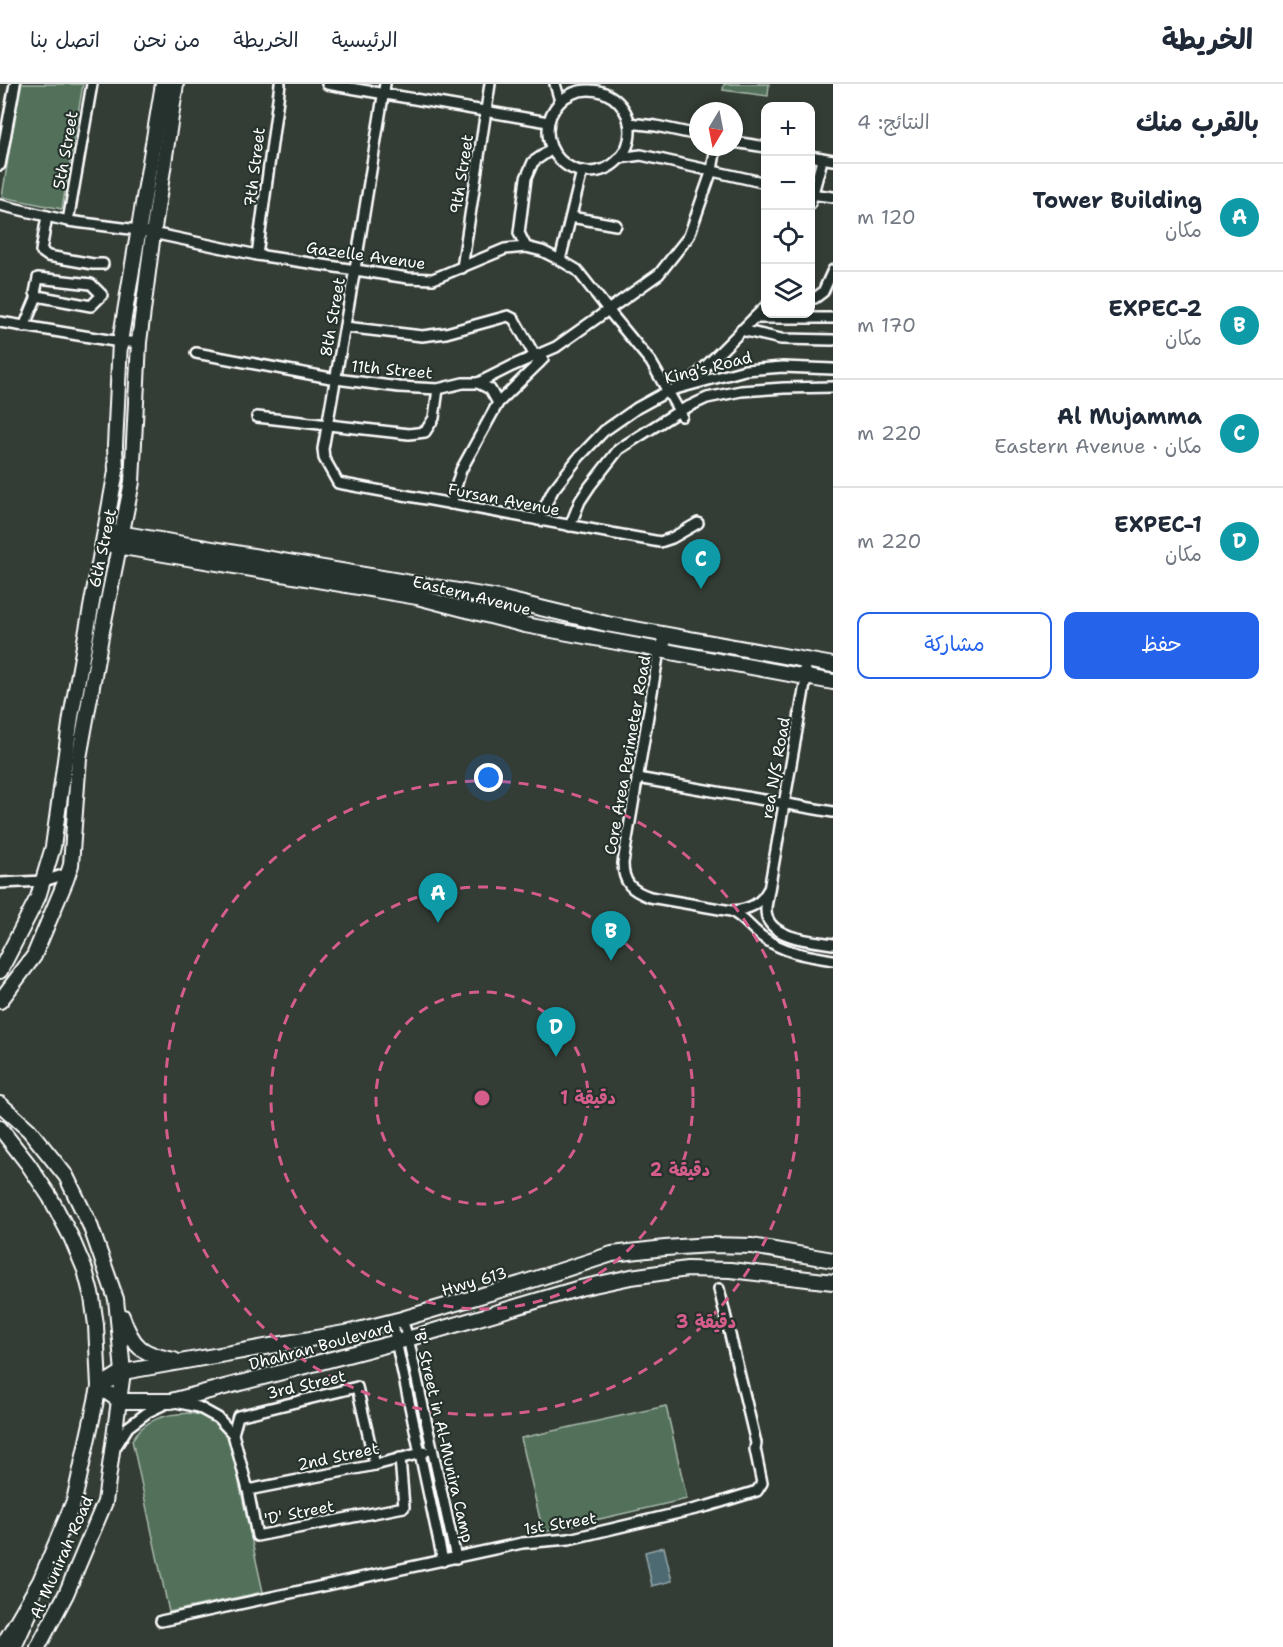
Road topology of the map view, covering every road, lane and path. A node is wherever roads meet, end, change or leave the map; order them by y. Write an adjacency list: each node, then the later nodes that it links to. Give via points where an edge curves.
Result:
1 (15, 84): 24 (street)
2 (92, 84): 34 (street, 5th Street)
3 (163, 84): 36 (main road, 6th Street)
4 (176, 84): 37 (main road, 6th Street)
5 (279, 84): 39 (street, 7th Street)
6 (327, 84): 10 (street)
7 (490, 84): 12 (street, 9th Street)
8 (555, 84): 11 (street)
9 (595, 87): 11 (street); 14 (street, via 618,102)
10 (385, 89): 12 (street); 43 (street, 8th Street)
11 (560, 101): 13 (street)
12 (485, 111): 13 (street); 42 (street, 9th Street)
13 (548, 122): 18 (street)
14 (629, 123): 15 (street); 21 (street, via 628,144)
15 (689, 133)
16 (743, 143): 17 (street)
17 (761, 146)
18 (552, 149): 26 (street, via 564,163); 38 (street, via 533,162 526,178 519,233)
19 (714, 156): 25 (street, 11th Street)
20 (815, 157): 22 (street)
21 (619, 158): 25 (street, via 641,155); 26 (street, via 601,170)
22 (821, 158): 23 (street); 28 (street)
23 (833, 160)
24 (0, 165)
25 (712, 170): 27 (street); 47 (street, 11th Street, via 689,236 659,274)
26 (582, 171): 33 (street)
27 (761, 182)
28 (815, 182)
29 (833, 197): 30 (street)
30 (815, 198)
31 (0, 205): 32 (street, Gazelle Avenue)
32 (47, 216): 34 (street, Gazelle Avenue); 41 (street, via 41,251 48,256)
33 (571, 217): 35 (street); 40 (street)
34 (68, 221): 36 (street, Gazelle Avenue)
35 (616, 225)
36 (138, 230): 37 (street, Gazelle Avenue); 60 (main road, 6th Street)
37 (153, 233): 39 (street, Gazelle Avenue); 61 (main road, 6th Street)
38 (526, 247): 40 (street); 42 (street, Gazelle Avenue, via 505,249)
39 (257, 255): 43 (street, Gazelle Avenue)
40 (561, 260): 47 (street, via 577,270)
41 (103, 264)
42 (462, 268): 43 (street, Gazelle Avenue, via 433,279)
43 (356, 269): 56 (street, 8th Street)
44 (833, 270): 46 (street, via 824,292)
45 (37, 296): 45 (street, via 38,278 91,284 102,295 91,306); 55 (street)
46 (815, 298)
47 (608, 310): 63 (street, 11th Street); 70 (street, via 651,362)
48 (761, 310): 51 (street)
49 (761, 317): 51 (street)
50 (815, 317): 53 (street)
51 (754, 318): 57 (street)
52 (773, 318): 58 (street)
53 (833, 318)
54 (0, 322): 55 (street)
55 (24, 327): 60 (street)
56 (345, 327): 63 (street, via 422,336 508,316 514,319); 65 (street, 8th Street)
57 (741, 330): 58 (street); 67 (street)
58 (773, 337): 59 (street)
59 (833, 340)
60 (120, 342): 61 (street); 80 (main road, 6th Street, via 116,471)
61 (139, 342): 81 (main road, 6th Street, via 132,482)
62 (196, 353): 65 (street, 11th Street)
63 (538, 359): 66 (street, 11th Street); 71 (street, 11th Street)
64 (833, 369): 67 (street, King's Road, via 745,370)
65 (336, 379): 69 (street, 11th Street); 74 (street, 8th Street)
66 (478, 382): 69 (street, 11th Street); 71 (street, via 490,389)
67 (688, 385): 70 (street, King's Road)
68 (833, 387): 72 (street, King's Road, via 741,391 707,398)
69 (438, 388): 74 (street, via 434,418 425,432)
70 (668, 391): 72 (street); 77 (street, King's Road, via 604,431 554,490)
71 (498, 403): 76 (street, 11th Street, via 461,470)
72 (681, 414): 79 (street, King's Road, via 619,449 580,501)
73 (257, 417): 74 (street)
74 (327, 426): 75 (street, 8th Street)
75 (323, 449): 76 (street, Fursan Avenue, via 338,483)
76 (451, 504): 77 (street, Fursan Avenue)
77 (538, 520): 79 (street, Fursan Avenue)
78 (698, 523): 79 (street, Fursan Avenue, via 660,542)
79 (570, 526)
80 (104, 537): 81 (main road, Eastern Avenue); 92 (main road, 6th Street, via 71,717 53,847)
81 (120, 540): 82 (main road, Eastern Avenue, via 479,595); 83 (main road, Eastern Avenue, via 417,597 525,625); 91 (main road, 6th Street, via 79,758)
82 (674, 637): 83 (street, Core Area Perimeter Road, via 662,643); 84 (main road, Eastern Avenue)
83 (659, 651): 86 (main road, Eastern Avenue); 88 (street, Core Area Perimeter Road)
84 (797, 659): 85 (main road, Eastern Avenue); 86 (street, via 806,668)
85 (833, 665)
86 (806, 677): 87 (main road, Eastern Avenue); 89 (street, rea N/S Road)
87 (833, 682)
88 (637, 778): 89 (street); 95 (street, Core Area Perimeter Road, via 623,863 629,885 650,897)
89 (784, 804): 90 (street); 94 (street, rea N/S Road)
90 (833, 812)
91 (69, 873): 92 (street); 99 (main road, 6th Street, via 34,956)
92 (44, 881): 93 (street); 98 (main road, 6th Street)
93 (0, 883)
94 (770, 886): 95 (street, via 752,908); 96 (street, rea N/S Road, via 767,917 775,929 789,936)
95 (731, 911): 97 (street, via 773,944)
96 (833, 944)
97 (833, 960)
98 (0, 971)
99 (0, 1001)
100 (0, 1104): 105 (main road, via 29,1130 66,1176 90,1225)
101 (0, 1128): 110 (main road, via 50,1197 85,1270 96,1325)
102 (833, 1260): 106 (main road, Hwy 613, via 752,1246 720,1245 612,1254)
103 (833, 1282): 107 (main road, Dhahran Boulevard, via 730,1270 687,1269 631,1276)
104 (718, 1289): 120 (street, 1st Street, via 756,1443 762,1483 757,1491 568,1539 522,1543)
105 (116, 1299): 108 (main road, via 126,1329 142,1350); 109 (main road)
106 (397, 1321): 107 (street, 'B' Street in Al-Munira Camp); 108 (main road, Hwy 613)
107 (402, 1340): 112 (main road, Dhahran Boulevard); 114 (street, 'B' Street in Al-Munira Camp); 116 (street, 'B' Street in Al-Munira Camp)
108 (182, 1362): 109 (main road, Hwy 613)
109 (123, 1372): 110 (main road, Hwy 613); 111 (main road, Al Munirah Road)
110 (99, 1388): 111 (main road); 122 (main road, Al Munirah Road, via 74,1501)
111 (120, 1401): 112 (main road, Dhahran Boulevard); 115 (main road, Al Munirah Road)
112 (171, 1401): 113 (street, via 198,1407 218,1418); 115 (street, via 128,1427)
113 (233, 1434): 118 (street, 3rd Street, via 238,1416 357,1387); 119 (street, 'D' Street)
114 (433, 1450): 116 (street, 2nd Street); 120 (street, 'B' Street in Al-Munira Camp)
115 (112, 1452): 126 (main road, Al Munirah Road, via 105,1502 66,1594)
116 (420, 1454): 117 (street, 2nd Street); 121 (street, 'B' Street in Al-Munira Camp)
117 (400, 1458): 118 (street, 2nd Street); 119 (street, 'D' Street, via 404,1507 257,1536)
118 (375, 1465): 119 (street, 2nd Street)
119 (248, 1490)
120 (456, 1558): 121 (street, 1st Street)
121 (443, 1561): 123 (street, 1st Street)
122 (40, 1581): 124 (main road, Al Munirah Road); 125 (main road)
123 (161, 1621)
124 (2, 1647)
125 (14, 1647)
126 (38, 1647)

